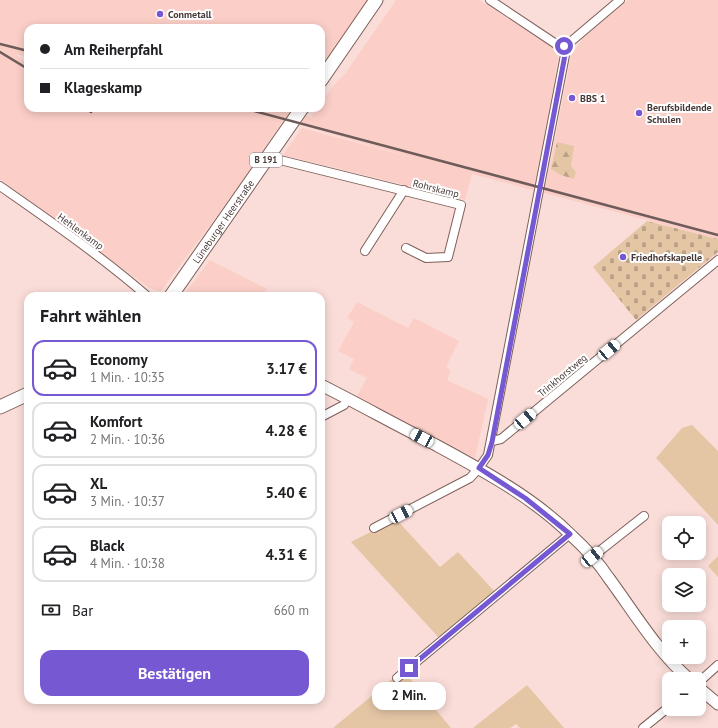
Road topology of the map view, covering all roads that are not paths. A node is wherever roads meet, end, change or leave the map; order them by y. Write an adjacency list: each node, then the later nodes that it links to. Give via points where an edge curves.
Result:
1 (376, 0): 5 (main road)
2 (490, 0): 4 (street, via 556,44)
3 (620, 0): 4 (street)
4 (564, 46): 20 (street, via 565,55)
5 (325, 74)
6 (299, 112): 7 (main road, Lüneburger Heerstraße / B 191)
7 (269, 155): 9 (street, Rohrskamp); 14 (main road, Lüneburger Heerstraße / B 191)
8 (0, 186): 13 (street, Hehlenkamp, via 122,274)
9 (404, 190): 10 (street, Rohrskamp, via 461,205 448,257 426,258); 11 (street, Rohrskamp)
10 (406, 248)
11 (365, 251)
12 (718, 260): 20 (street, Trinkhorstweg, via 501,439)
13 (142, 292)
14 (174, 292)
15 (325, 387): 17 (street)
16 (24, 396): 18 (main road)
17 (348, 399): 19 (street, via 344,405); 21 (street)
18 (0, 407)
19 (325, 415)
20 (492, 442): 21 (street, via 488,455)
21 (479, 468): 23 (street, via 470,478); 24 (street, via 525,498)
22 (644, 516): 25 (street)
23 (374, 528)
24 (570, 534): 25 (street); 29 (street)
25 (592, 557): 27 (street, via 653,640)
26 (718, 665): 28 (street)
27 (682, 672)
28 (706, 676)
29 (397, 678)
30 (706, 694): 31 (street)
31 (718, 704)
32 (662, 713): 33 (street)
33 (644, 728)

